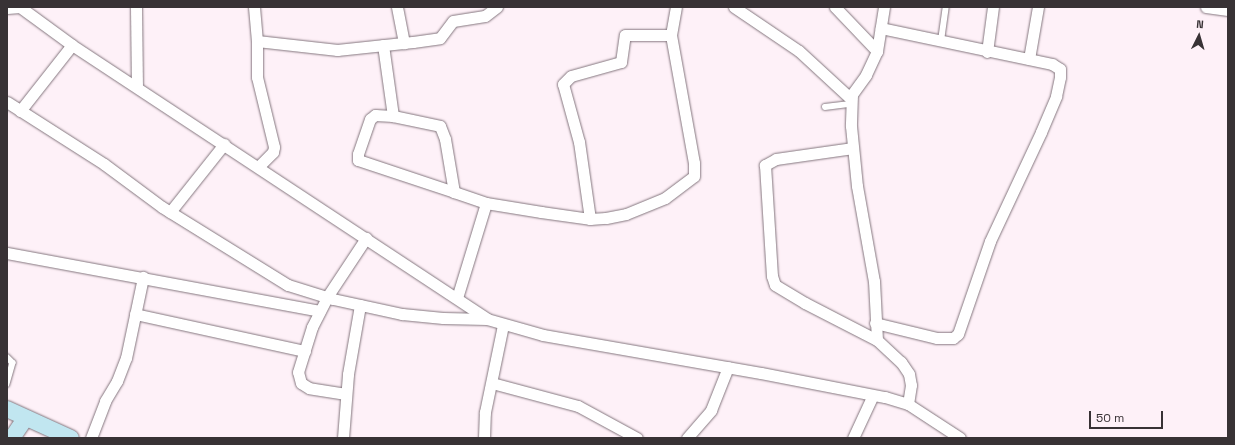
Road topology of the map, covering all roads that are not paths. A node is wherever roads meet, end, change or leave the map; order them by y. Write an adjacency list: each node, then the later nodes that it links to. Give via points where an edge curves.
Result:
1 (20, 7): 13 (street); 21 (street)
2 (136, 7): 26 (street)
3 (254, 7): 19 (street)
4 (397, 7): 20 (street)
5 (497, 7): 20 (street, via 485,16 453,21 440,38)
6 (676, 7): 17 (street)
7 (835, 7): 23 (street)
8 (884, 7): 16 (street)
9 (946, 7): 18 (lane)
10 (993, 7): 24 (street)
11 (1038, 7): 25 (street)
12 (1206, 7): 15 (street)
13 (7, 8)
14 (742, 9): 27 (street, via 799,51)
15 (1228, 10)
16 (880, 28): 18 (street); 23 (street)
17 (670, 35): 38 (street, via 694,163 694,176 665,198 626,214); 38 (street, via 625,35 621,62 571,76 563,84 579,142)
18 (941, 41): 24 (street)
19 (257, 42): 22 (street, via 337,50); 34 (street, via 257,77 274,147 273,152)
20 (404, 43): 22 (street)
21 (72, 45): 26 (street); 30 (street)
22 (383, 45): 31 (street)
23 (877, 51): 27 (street, via 872,65)
24 (987, 52): 25 (street)
25 (1029, 59): 48 (street, via 1052,64 1060,69 1056,96 990,241 962,328 953,338 937,338)
26 (136, 86): 32 (street)
27 (851, 101): 29 (lane); 33 (street)
28 (7, 102): 30 (street)
29 (825, 107)
30 (20, 111): 37 (street, via 104,164)
31 (393, 116): 35 (street, via 440,126 445,139); 35 (street, via 375,115 370,119 358,159)
32 (224, 144): 34 (street); 37 (street)
33 (853, 148): 48 (street, via 874,281); 50 (street, via 776,159 765,165 772,276 775,284 799,300)
34 (258, 167): 39 (street)
35 (454, 192): 36 (street)
36 (486, 203): 38 (street); 43 (street)
37 (170, 212): 42 (street, via 288,285)
38 (590, 219)
39 (366, 238): 42 (street); 43 (street)
40 (7, 253): 41 (street)
41 (143, 277): 45 (street); 46 (street)
42 (328, 297): 44 (street); 45 (street)
43 (457, 298): 47 (street)
44 (360, 305): 47 (street, via 402,314); 56 (street)
45 (320, 312): 51 (street)
46 (135, 314): 51 (street); 64 (street, via 126,358 117,381 105,401)
47 (487, 319): 49 (street)
48 (875, 324): 50 (street)
49 (503, 325): 53 (street, via 543,335); 54 (street)
50 (877, 340): 58 (street, via 901,362 909,374 911,385)
51 (305, 351): 56 (street, via 298,372 301,383 309,388)
52 (7, 357): 55 (lane, via 13,363)
53 (728, 367): 57 (street); 68 (street, via 711,410)
54 (492, 383): 66 (street); 67 (street, via 578,406)
55 (7, 384)
56 (346, 394): 65 (street)
57 (873, 395): 58 (street); 69 (street)
58 (908, 404): 61 (street)
59 (7, 409): 60 (main road)
60 (25, 419): 62 (main road); 63 (main road)
61 (955, 437)
62 (12, 438)
63 (71, 438)
64 (91, 438)
65 (343, 438)
66 (484, 438)
67 (637, 438)
68 (687, 438)
69 (853, 438)

